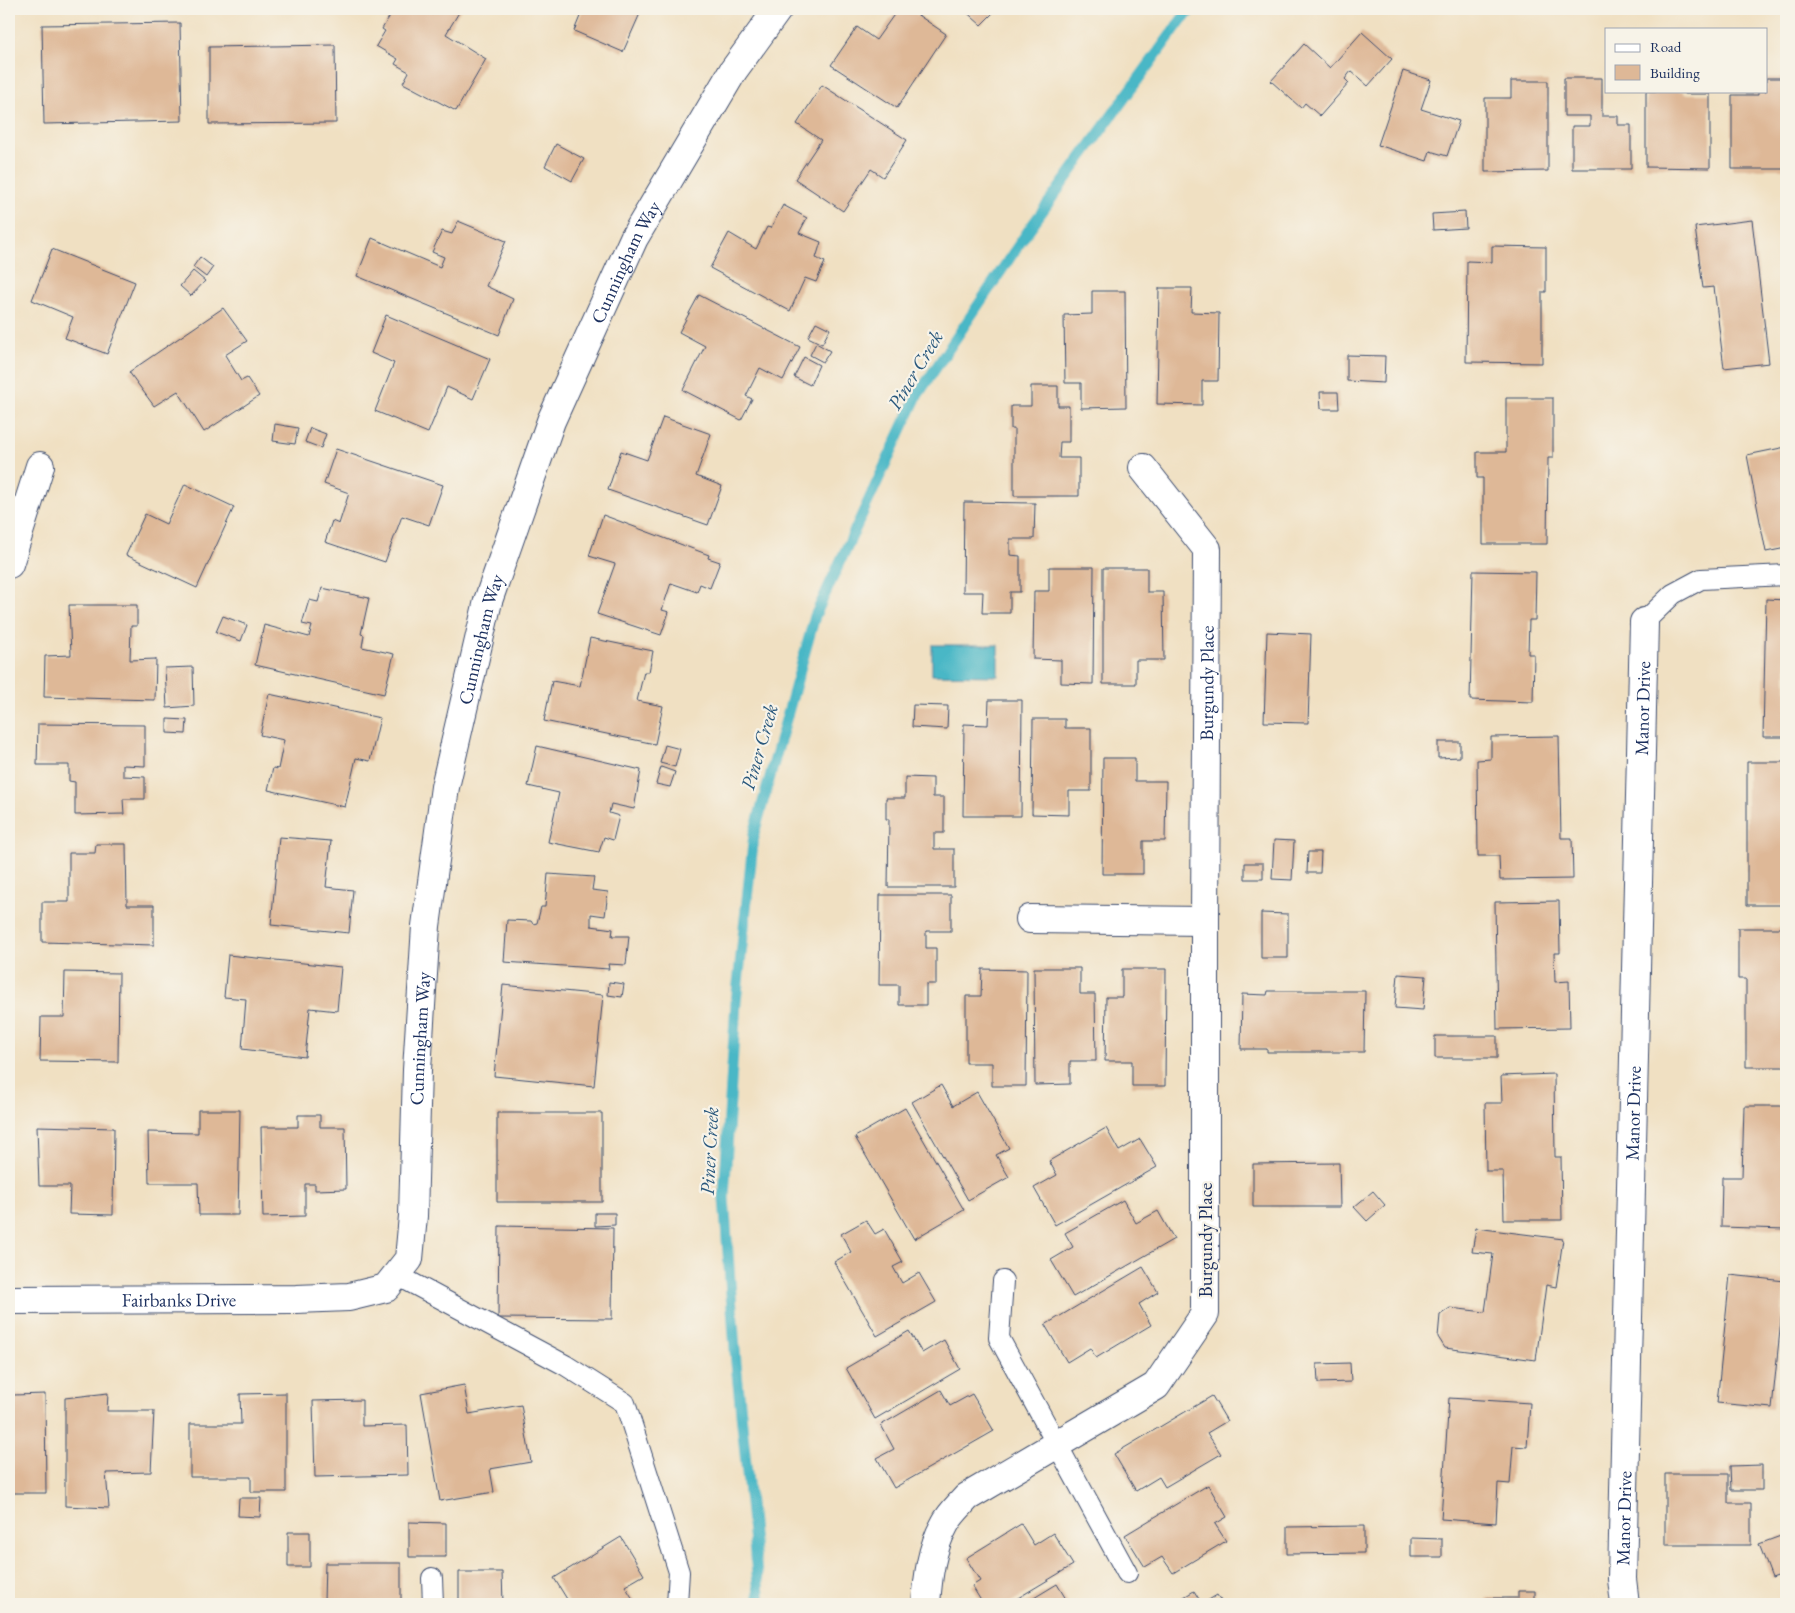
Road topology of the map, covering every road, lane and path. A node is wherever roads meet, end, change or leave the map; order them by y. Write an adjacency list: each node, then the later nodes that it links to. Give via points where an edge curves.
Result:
1 (778, 9): 9 (street, Cunningham Way, via 733,71 634,238 550,421 488,601 445,787 426,926 417,1070 413,1216 409,1259)
2 (40, 466): 4 (street)
3 (1142, 468): 8 (street, Burgundy Place, via 1207,549)
4 (9, 564)
5 (1786, 575): 6 (lane, via 1701,579 1673,594)
6 (1644, 622): 19 (street, Manor Drive, via 1622,1579)
7 (1030, 919): 8 (street)
8 (1205, 921): 13 (street, Burgundy Place, via 1206,1314 1156,1386)
9 (397, 1275): 11 (street, Cunningham Way, via 386,1288); 17 (lane, via 625,1402 679,1572)
10 (1002, 1281): 13 (lane, via 999,1338)
11 (350, 1297): 12 (street, Fairbanks Drive)
12 (9, 1300)
13 (1058, 1444): 14 (lane); 18 (street, Burgundy Place, via 967,1497 945,1523 935,1545)
14 (1127, 1573)
15 (432, 1578): 16 (lane)
16 (433, 1604)
17 (677, 1604)
18 (926, 1604)
19 (1625, 1604)

